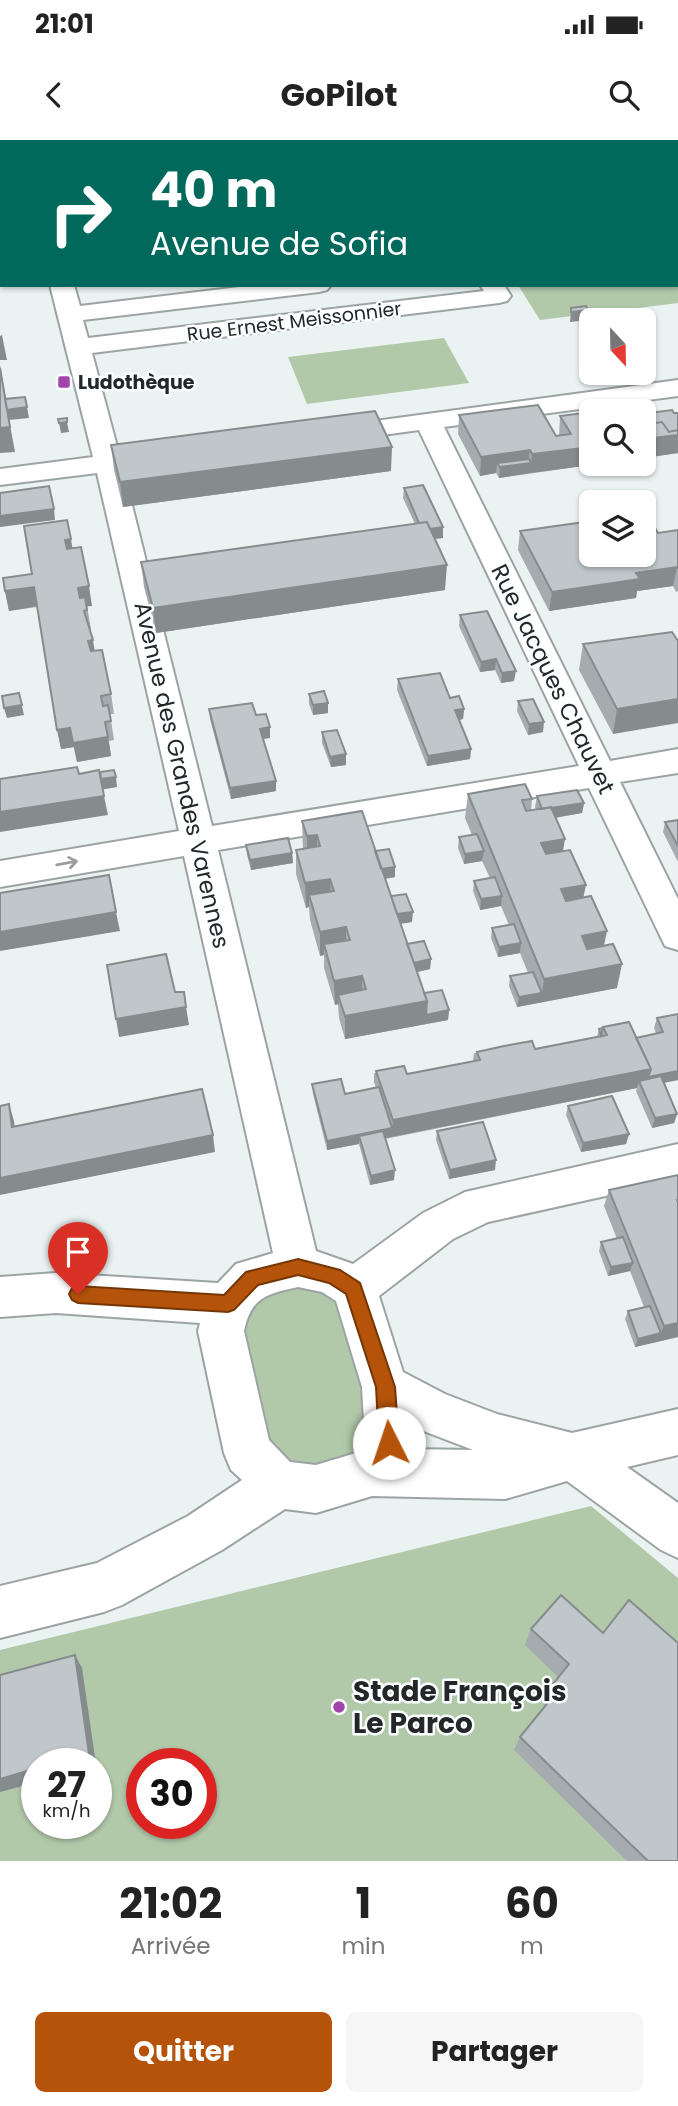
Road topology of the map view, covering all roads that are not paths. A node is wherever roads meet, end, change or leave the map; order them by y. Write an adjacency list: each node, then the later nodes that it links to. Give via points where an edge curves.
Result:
1 (62, 287): 4 (street, Avenue des Grandes Varennes)
2 (302, 287): 4 (street, Rue Ernest Meissonnier)
3 (493, 287): 5 (street, Rue Ernest Meissonnier, via 499,296)
4 (68, 314): 5 (street, Avenue des Grandes Varennes)
5 (77, 347): 10 (street, Avenue des Grandes Varennes)
6 (678, 388): 7 (street)
7 (428, 421): 8 (street); 13 (street, Rue Jacques Chauvet)
8 (308, 437)
9 (161, 456): 10 (street)
10 (107, 463): 11 (street); 14 (street, Avenue des Grandes Varennes)
11 (0, 477)
12 (678, 761): 13 (street)
13 (600, 774): 14 (street); 16 (street, Rue Jacques Chauvet)
14 (196, 841): 15 (street, one-way to 14); 18 (street, Avenue des Grandes Varennes)
15 (0, 874)
16 (678, 936)
17 (678, 1162): 19 (street, via 480,1205 438,1226)
18 (298, 1267): 19 (street, via 333,1275); 21 (street, via 252,1278)
19 (354, 1289): 22 (street)
20 (0, 1297): 21 (street, via 56,1293)
21 (228, 1304): 26 (street, via 222,1331 248,1454)
22 (385, 1387): 24 (street, via 496,1437); 25 (street, via 389,1443)
23 (678, 1432): 24 (street)
24 (572, 1456): 25 (street, via 505,1475); 27 (street)
25 (372, 1472): 26 (street, via 316,1489)
26 (279, 1484): 28 (street, via 205,1533 104,1587)
27 (678, 1533)
28 (0, 1612)

